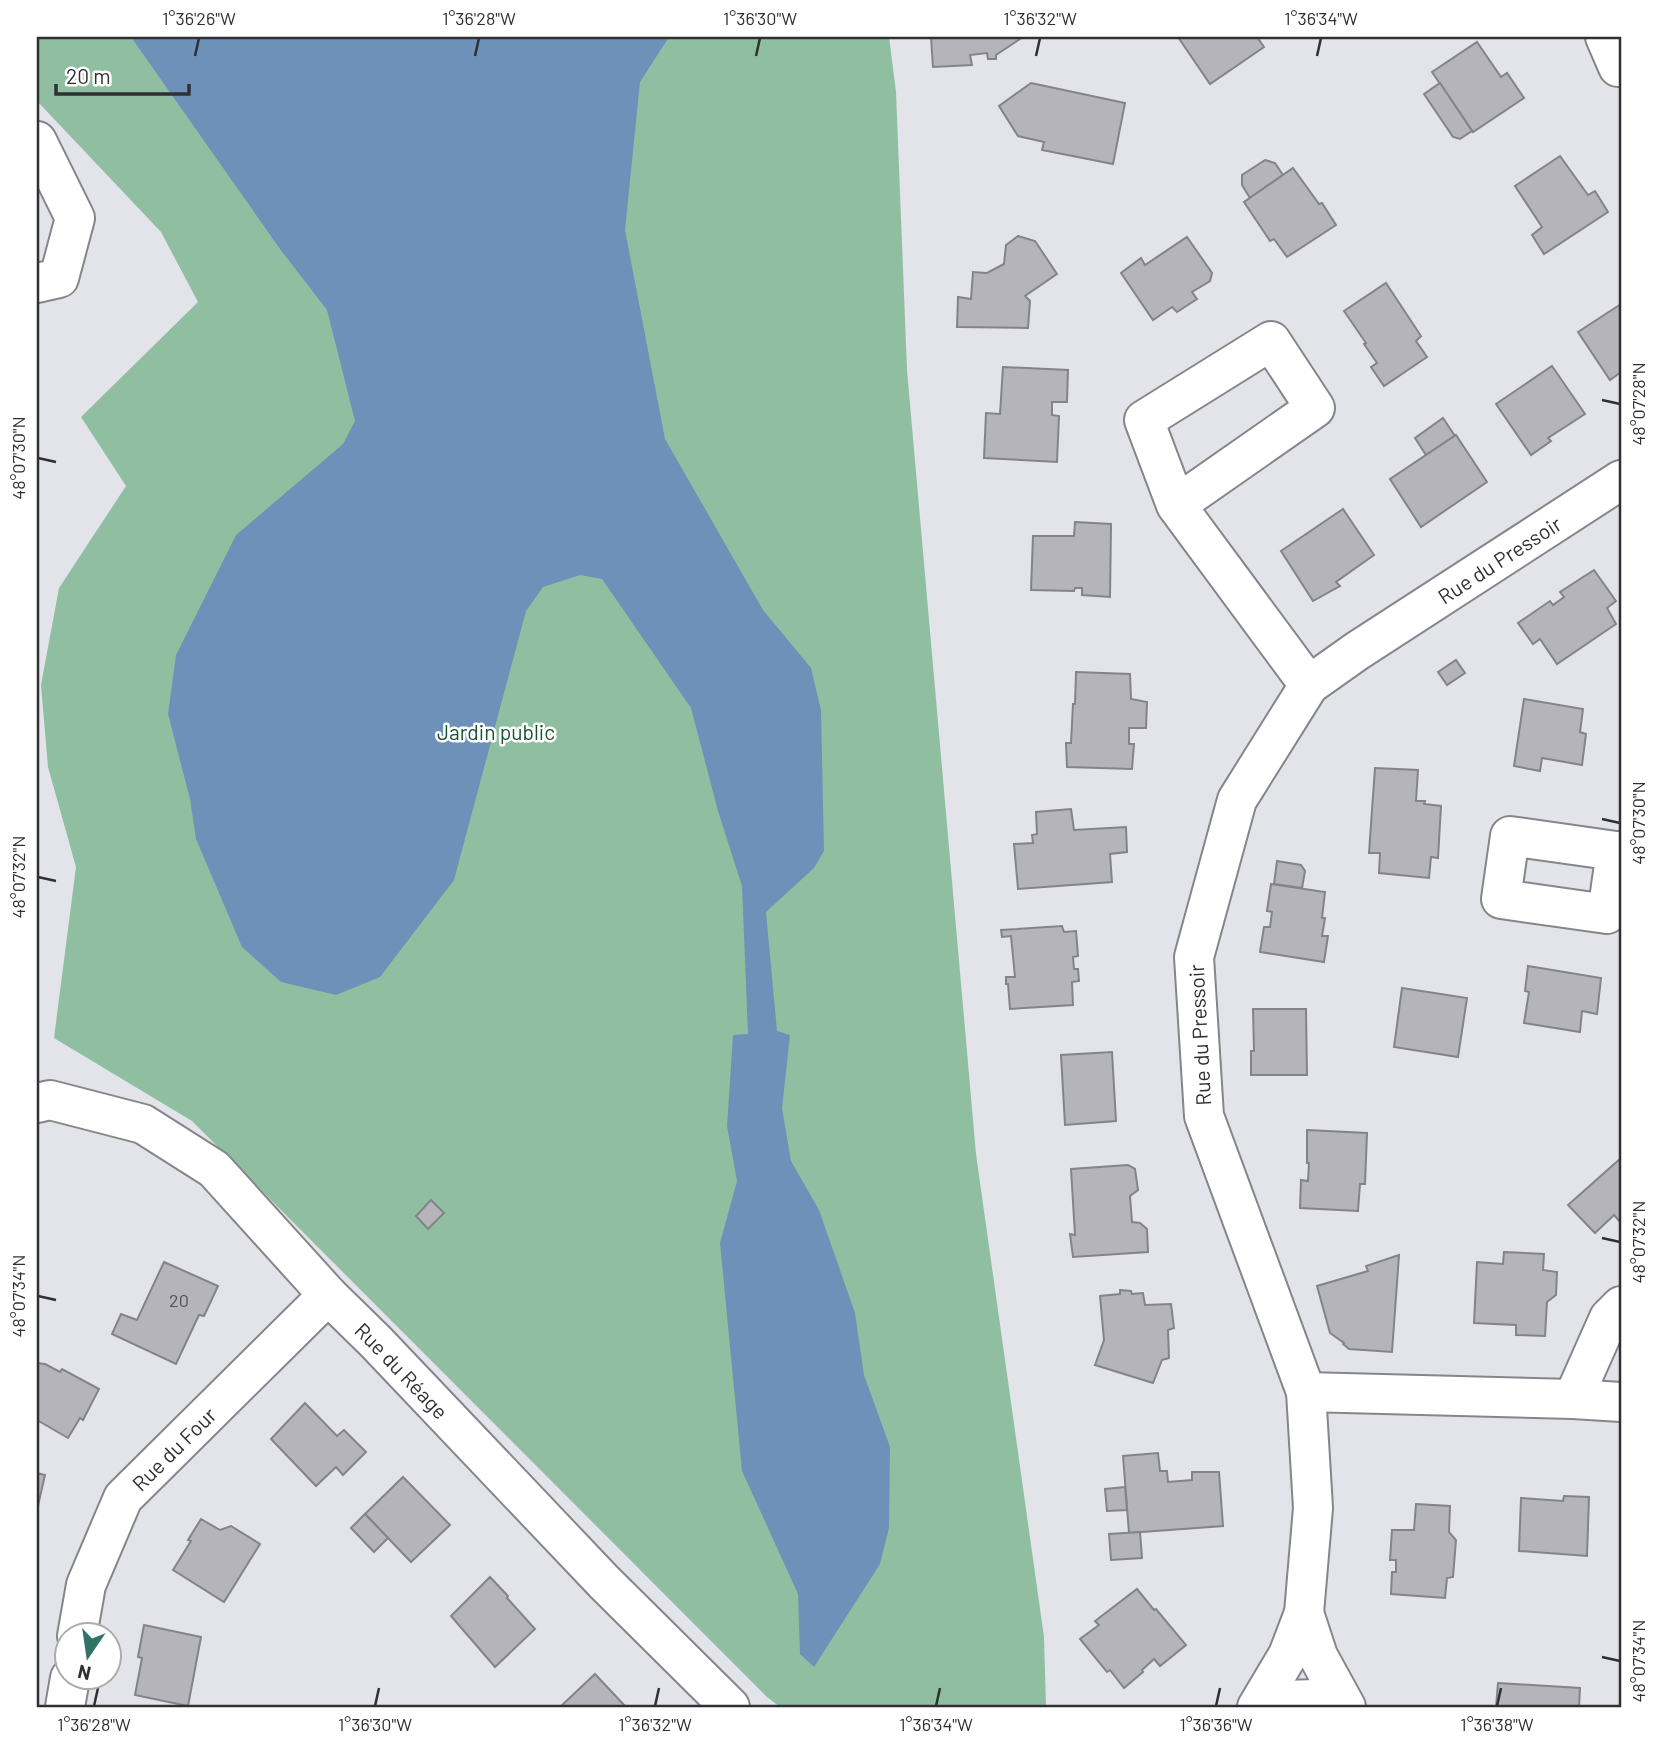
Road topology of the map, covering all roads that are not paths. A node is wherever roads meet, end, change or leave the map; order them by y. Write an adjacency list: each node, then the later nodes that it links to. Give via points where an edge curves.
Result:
1 (37, 141): 2 (street, via 75,218 59,278)
2 (37, 284)
3 (1621, 480): 5 (street, Rue du Pressoir)
4 (1176, 505): 4 (street, via 1315,408 1271,341 1143,420); 5 (street)
5 (1309, 685): 9 (street, Rue du Pressoir, via 1237,800 1194,957 1204,1116)
6 (37, 1103): 7 (street, Rue du Réage, via 50,1100 143,1124 214,1169)
7 (328, 1295): 13 (street, Rue du Four, via 123,1498 86,1585); 14 (street, Rue du Réage)
8 (1621, 1306): 10 (street, via 1609,1318)
9 (1306, 1392): 10 (street); 12 (street, Rue du Pressoir, via 1313,1508)
10 (1573, 1399): 11 (street)
11 (1621, 1402)
12 (1304, 1613): 15 (street, via 1288,1655); 16 (street, via 1318,1656)
13 (80, 1622)
14 (730, 1707)
15 (1258, 1707): 16 (street, via 1316,1699)
16 (1346, 1707)

